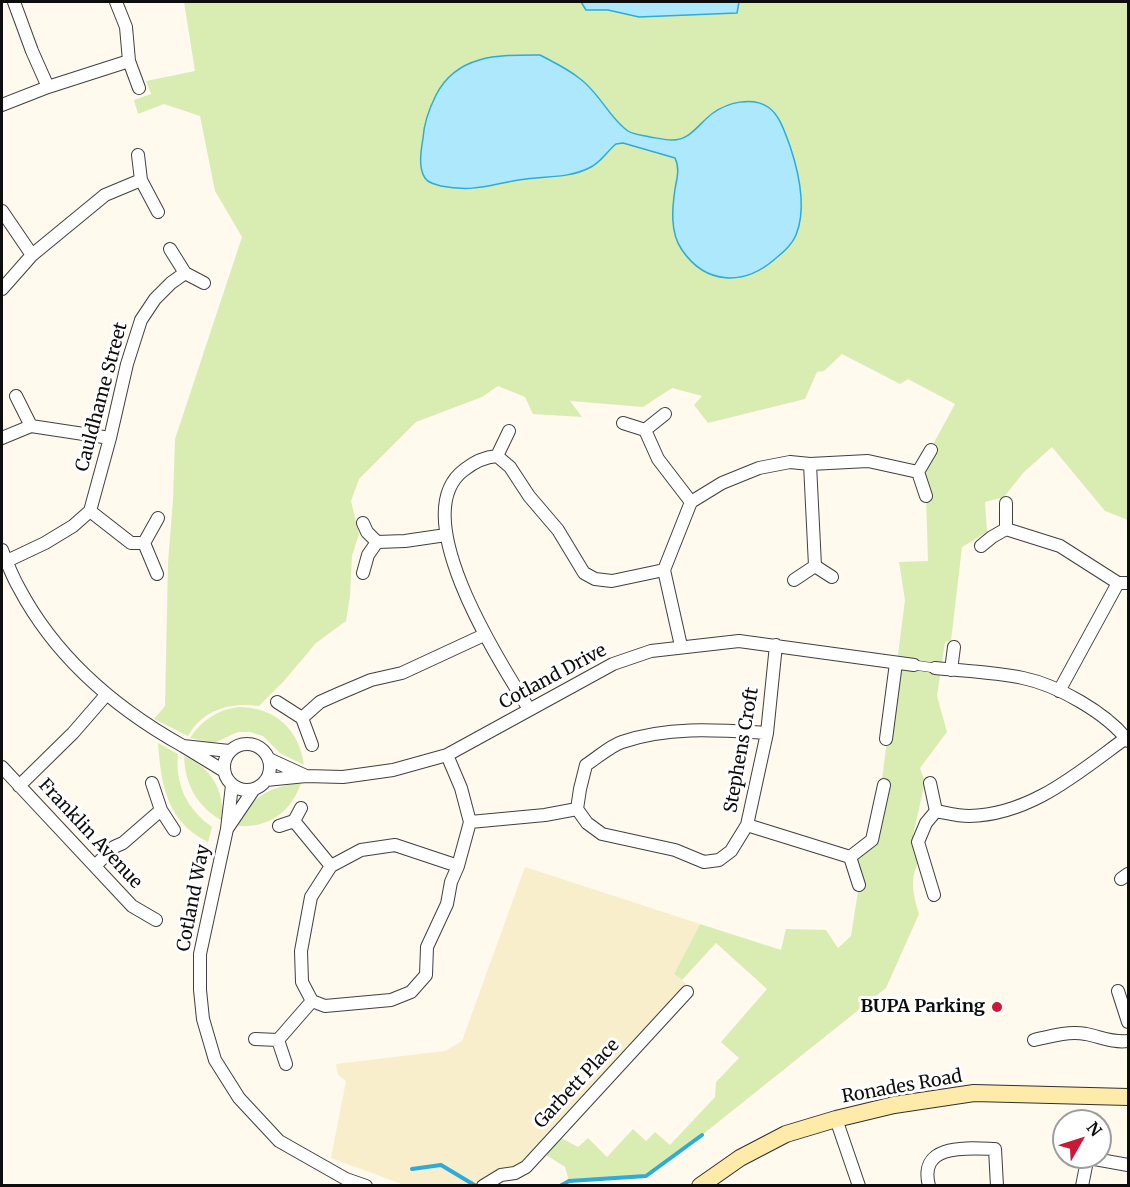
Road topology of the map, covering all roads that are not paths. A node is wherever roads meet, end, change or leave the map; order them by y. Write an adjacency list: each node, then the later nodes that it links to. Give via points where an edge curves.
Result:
1 (14, 2): 4 (street)
2 (116, 2): 3 (street, via 126,27)
3 (129, 61): 4 (street); 5 (street)
4 (48, 87): 6 (street)
5 (139, 88)
6 (2, 105)
7 (138, 155): 8 (street)
8 (141, 180): 10 (street); 12 (street, via 105,195)
9 (2, 211): 12 (street)
10 (158, 212)
11 (170, 249): 13 (street)
12 (32, 255): 15 (street)
13 (185, 273): 14 (street); 23 (street, Cauldhame Street, via 155,299 141,320)
14 (204, 283)
15 (2, 289)
16 (16, 396): 19 (street)
17 (665, 414): 20 (street)
18 (623, 423): 20 (street)
19 (31, 426): 22 (street); 23 (street)
20 (645, 430): 29 (street, via 658,459)
21 (509, 431): 25 (street)
22 (2, 438)
23 (110, 438): 31 (street, Cauldhame Street)
24 (930, 450): 27 (street)
25 (497, 456): 35 (street, via 486,457 458,475 448,490); 41 (street, via 510,467 558,530 584,573 612,581)
26 (810, 465): 27 (street, via 868,461); 29 (street, via 790,462 759,468 722,483); 40 (street)
27 (918, 471): 28 (street)
28 (926, 496)
29 (691, 502): 41 (street)
30 (1006, 503): 34 (street)
31 (90, 511): 37 (street, via 131,543); 39 (street, via 73,526)
32 (158, 518): 37 (street)
33 (363, 523): 36 (street)
34 (1006, 529): 38 (street); 46 (street, via 1060,546)
35 (446, 535): 36 (street); 47 (street, via 459,578)
36 (377, 542): 42 (street)
37 (144, 543): 43 (street)
38 (981, 546)
39 (4, 556): 56 (street, via 18,588 51,638)
40 (815, 566): 44 (street); 45 (street)
41 (664, 570): 49 (street)
42 (363, 573)
43 (157, 574)
44 (832, 577)
45 (794, 580)
46 (1124, 583): 55 (street)
47 (484, 635): 58 (street); 59 (street, via 402,673 371,680 338,694)
48 (776, 645): 49 (street, Cotland Drive, via 739,641); 51 (street, Cotland Drive); 60 (street, Stephens Croft)
49 (681, 646): 58 (street, Cotland Drive, via 613,664)
50 (954, 647): 54 (street)
51 (896, 663): 52 (street, Cotland Drive); 61 (street)
52 (914, 665): 53 (street, Cotland Drive)
53 (935, 668): 54 (street, Cotland Drive)
54 (951, 670): 55 (street, Cotland Drive, via 1025,678)
55 (1059, 691): 62 (street, Cotland Drive, via 1100,714)
56 (106, 695): 64 (street); 76 (street, via 74,733)
57 (277, 702): 59 (street)
58 (529, 709): 66 (street, Cotland Drive)
59 (302, 718): 63 (street)
60 (767, 733): 79 (street, via 706,729 658,733 620,742 586,765); 84 (street, Stephens Croft)
61 (886, 739)
62 (1127, 740): 81 (street, via 1053,791 1028,803 969,816)
63 (312, 745)
64 (183, 746): 65 (street, Cotland Drive); 69 (street)
65 (229, 751): 67 (street, Cotland Drive, via 248,743 261,748); 69 (street)
66 (447, 755): 70 (street, Cotland Drive, via 393,770 343,777); 83 (street)
67 (269, 759): 70 (street, Cotland Drive); 71 (street)
68 (2, 767): 76 (street, Franklin Avenue)
69 (224, 771): 74 (street)
70 (306, 776): 71 (street, Cotland Drive)
71 (266, 780): 77 (street)
72 (152, 783): 80 (street)
73 (930, 783): 81 (street)
74 (232, 785): 77 (street); 86 (street, Cotland Way)
75 (884, 785): 88 (street, via 872,840)
76 (19, 786): 89 (street, Franklin Avenue)
77 (254, 789): 86 (street, Cotland Way)
78 (302, 808): 82 (street)
79 (577, 809): 83 (street); 84 (street, Stephens Croft, via 602,834 675,850 704,862 719,860 731,851)
80 (161, 810): 87 (street); 89 (street)
81 (936, 811): 93 (street, via 918,842)
82 (294, 820): 85 (street); 90 (street)
83 (470, 822): 91 (street)
84 (747, 825): 88 (street, Stephens Croft)
85 (279, 826)
86 (227, 829): 107 (street, Cotland Way, via 200,954 203,1019 215,1060 239,1098 279,1141 346,1179)
87 (174, 830)
88 (850, 857): 92 (street)
89 (94, 866): 94 (street, Franklin Avenue, via 132,906)
90 (331, 866): 91 (street, via 361,850 395,845); 97 (street, via 311,897 301,951 302,982)
91 (458, 866): 97 (street, via 428,947 426,975 411,992 390,1000 325,1006)
92 (859, 885)
93 (934, 895)
94 (156, 920)
95 (1118, 991): 98 (street)
96 (687, 992): 108 (street, Garbett Place, via 526,1167 501,1174)
97 (312, 1001): 100 (street)
98 (1128, 1022)
99 (255, 1039): 100 (street)
100 (278, 1040): 103 (street)
101 (1034, 1040): 102 (street, via 1074,1033)
102 (1128, 1041)
103 (286, 1064)
104 (1128, 1098): 105 (main road, Ronades Road, via 974,1093)
105 (836, 1119): 109 (main road, Ronades Road, via 786,1134); 110 (street)
106 (1128, 1165): 113 (street, via 1089,1158)
107 (366, 1185)
108 (483, 1185)
109 (700, 1185)
110 (859, 1185)
111 (928, 1185): 112 (street, via 926,1173 940,1153 976,1148 995,1149)
112 (997, 1185)
113 (1082, 1185)

